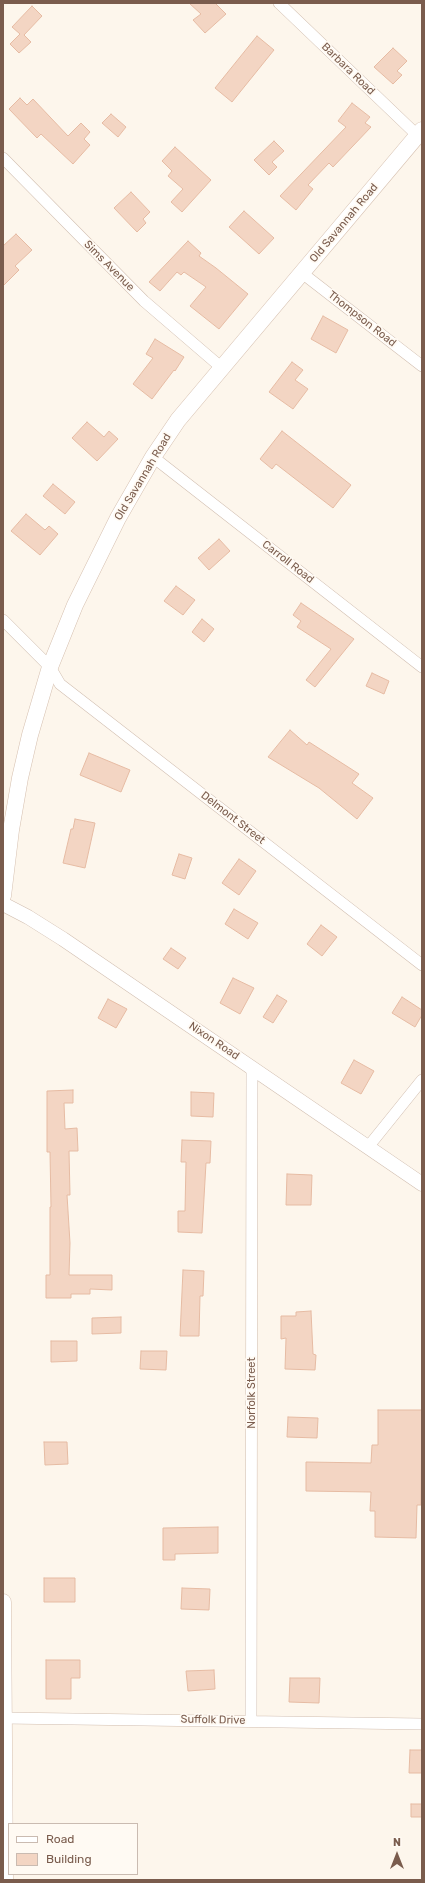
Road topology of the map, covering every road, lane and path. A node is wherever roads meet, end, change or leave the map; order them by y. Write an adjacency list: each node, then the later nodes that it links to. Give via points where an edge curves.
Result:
1 (279, 3): 2 (street, Barbara Road)
2 (420, 132): 4 (main road, Old Savannah Road)
3 (3, 158): 6 (street, Sims Avenue, via 144,301)
4 (302, 273): 5 (street, Thompson Road); 6 (main road, Old Savannah Road)
5 (422, 366)
6 (222, 368): 7 (main road, Old Savannah Road, via 178,420)
7 (153, 457): 9 (main road, Old Savannah Road, via 98,554); 10 (street, Carroll Road)
8 (3, 620): 9 (street, Delmont Street)
9 (50, 667): 11 (main road, Old Savannah Road, via 20,778); 13 (street, Delmont Street, via 60,684)
10 (422, 667)
11 (3, 896)
12 (3, 904): 14 (street, Nixon Road, via 63,939)
13 (422, 965)
14 (252, 1067): 16 (street, Nixon Road); 20 (street, Norfolk Street)
15 (422, 1080): 16 (street)
16 (368, 1147): 17 (street, Nixon Road)
17 (422, 1184)
18 (3, 1602): 19 (main road)
19 (4, 1718): 20 (street, Suffolk Drive); 22 (main road)
20 (251, 1720): 21 (street, Suffolk Drive)
21 (422, 1724)
22 (5, 1880)

